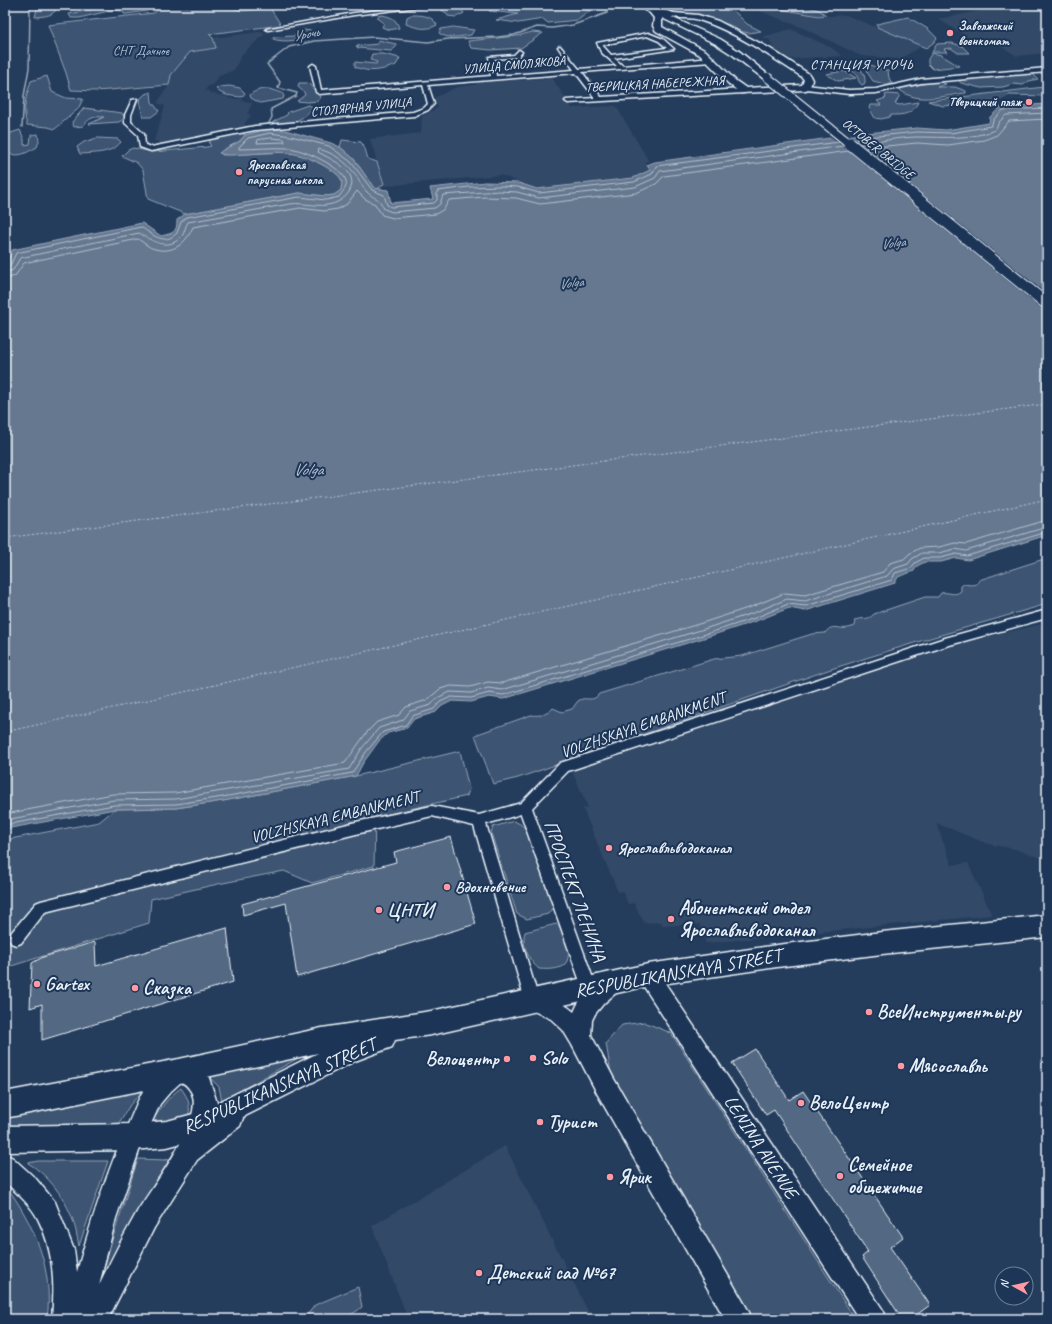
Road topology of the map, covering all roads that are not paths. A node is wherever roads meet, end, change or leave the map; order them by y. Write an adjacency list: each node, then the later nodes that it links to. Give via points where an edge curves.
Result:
1 (433, 5): 7 (street, via 352,12)
2 (640, 5): 3 (main road)
3 (652, 10): 4 (main road); 5 (main road, via 658,18); 6 (main road, OCTOBER BRIDGE)
4 (694, 17): 6 (main road, via 681,19); 20 (main road, via 715,23 766,50 806,76)
5 (657, 26): 6 (main road, via 664,23); 12 (main road, via 660,31 695,48)
6 (686, 26): 25 (main road, OCTOBER BRIDGE, bridge, via 728,48 767,77)
7 (268, 29)
8 (560, 47): 17 (street)
9 (662, 51): 11 (street); 11 (street, via 671,49 661,40 648,34 599,44 602,51); 13 (street)
10 (519, 52): 18 (street, via 516,56 491,58)
11 (610, 57): 15 (street)
12 (711, 60): 13 (street, УЛИЦА СМОЛЯКОВА); 21 (main road)
13 (672, 62): 15 (street, УЛИЦА СМОЛЯКОВА)
14 (313, 66): 19 (street, УЛИЦА СМОЛЯКОВА, via 319,92)
15 (621, 67): 17 (street, УЛИЦА СМОЛЯКОВА)
16 (1047, 70): 20 (main road, via 921,81 876,91 849,92)
17 (577, 71): 18 (street, УЛИЦА СМОЛЯКОВА); 22 (street)
18 (494, 78): 19 (street, УЛИЦА СМОЛЯКОВА)
19 (425, 84): 23 (street, СТОЛЯРНАЯ УЛИЦА, via 431,104 414,114 270,126 151,149 142,146 140,134 128,122 128,115)
20 (806, 87): 21 (main road)
21 (744, 91): 22 (street, ТВЕРИЦКАЯ НАБЕРЕЖНАЯ)
22 (599, 98): 24 (street, ТВЕРИЦКАЯ НАБЕРЕЖНАЯ)
23 (135, 100)
24 (568, 101)
25 (1047, 304)
26 (1047, 614): 27 (street, VOLZHSKAYA EMBANKMENT, via 945,642 564,767)
27 (525, 807): 28 (street, VOLZHSKAYA EMBANKMENT); 33 (street, ПРОСПЕКТ ЛЕНИНА)
28 (479, 821): 30 (street, VOLZHSKAYA EMBANKMENT, via 432,811 57,903 42,907); 34 (street)
29 (1047, 926): 31 (main road, RESPUBLIKANSKAYA STREET, via 882,942)
30 (16, 938)
31 (648, 975): 32 (main road, RESPUBLIKANSKAYA STREET); 49 (main road, LENINA AVENUE)
32 (613, 982): 33 (main road, RESPUBLIKANSKAYA STREET); 36 (main road, via 595,996 586,1008 580,1022)
33 (589, 987): 34 (main road, RESPUBLIKANSKAYA STREET)
34 (532, 1000): 35 (main road, RESPUBLIKANSKAYA STREET); 36 (main road, via 558,1012)
35 (431, 1023): 37 (main road, RESPUBLIKANSKAYA STREET, via 322,1040); 38 (main road, RESPUBLIKANSKAYA STREET, via 351,1050)
36 (580, 1037): 48 (main road)
37 (179, 1071): 39 (main road, RESPUBLIKANSKAYA STREET); 40 (main road, via 191,1074 201,1086 206,1103); 41 (main road, via 161,1084)
38 (272, 1088): 40 (main road, RESPUBLIKANSKAYA STREET); 43 (main road)
39 (5, 1105)
40 (201, 1125): 41 (main road, RESPUBLIKANSKAYA STREET, via 167,1134); 43 (main road)
41 (133, 1137): 42 (main road, RESPUBLIKANSKAYA STREET); 46 (main road, via 112,1193)
42 (5, 1140)
43 (189, 1152): 47 (main road, via 146,1220)
44 (5, 1166): 45 (main road, via 28,1187 47,1210 62,1250 67,1291)
45 (65, 1319)
46 (77, 1319)
47 (94, 1319)
48 (739, 1319)
49 (874, 1319)

